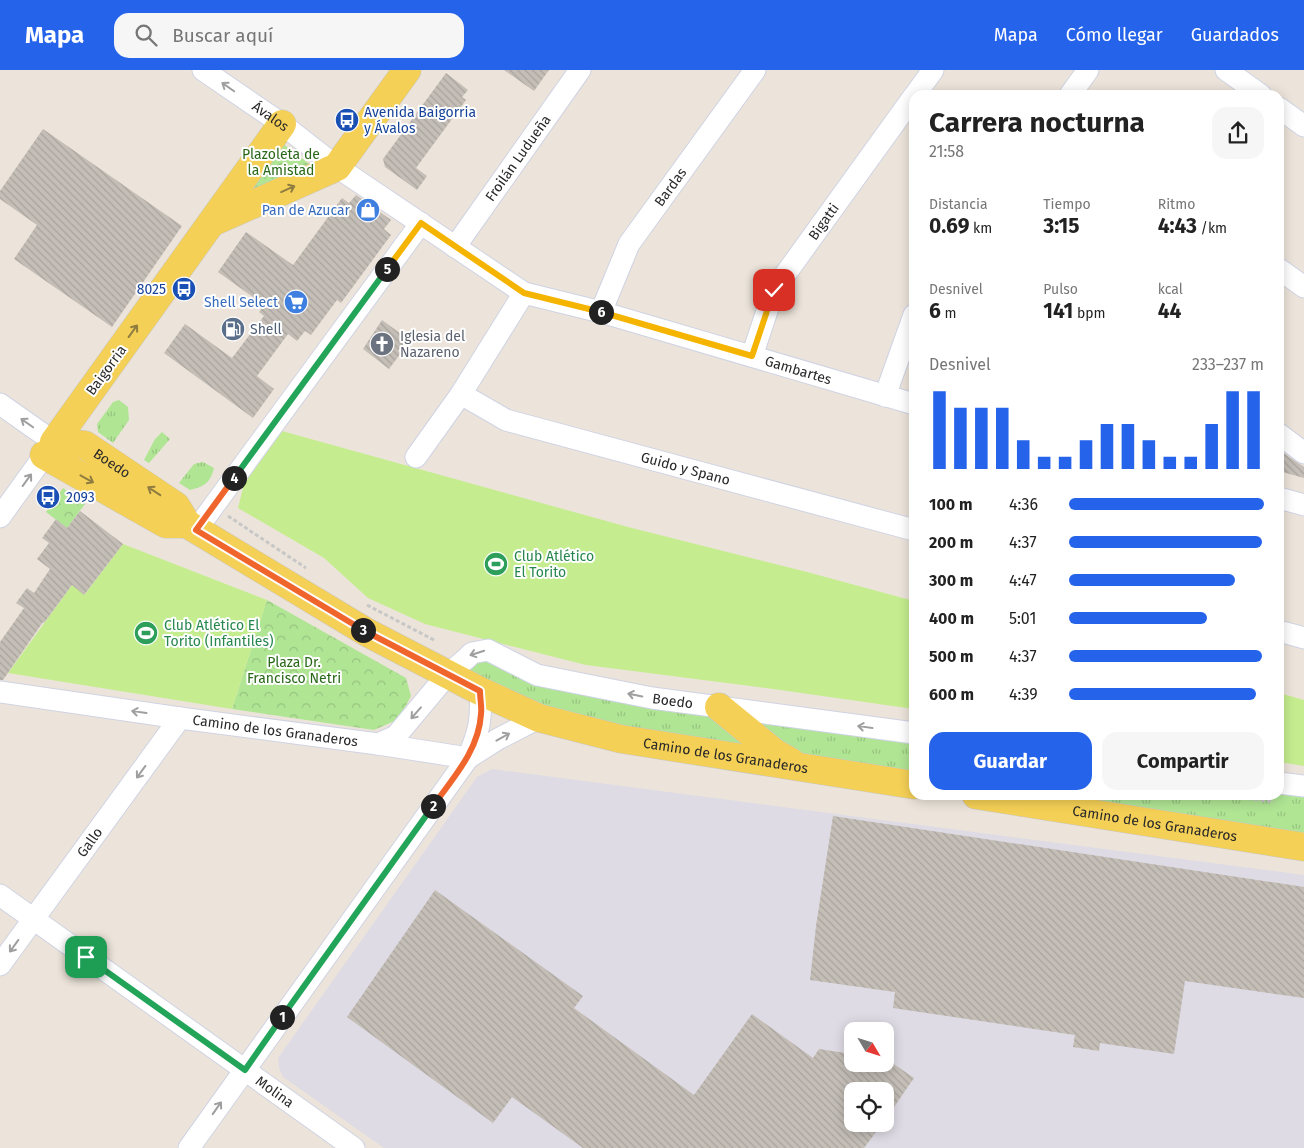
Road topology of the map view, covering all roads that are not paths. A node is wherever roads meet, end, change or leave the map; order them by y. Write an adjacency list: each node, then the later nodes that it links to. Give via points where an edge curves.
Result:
1 (203, 70): 13 (street, Ávalos, one-way to 1)
2 (407, 70): 15 (main road)
3 (580, 70): 18 (street, Froilán Ludueña)
4 (755, 70): 22 (street, Bardas, via 629,244)
5 (933, 70): 8 (street, Bigatti)
6 (1088, 70): 9 (street)
7 (1226, 70): 10 (street)
8 (918, 90)
9 (1074, 90)
10 (1247, 90)
11 (909, 103): 24 (street, Bigatti, via 774,290)
12 (1284, 112): 14 (street)
13 (282, 124): 15 (street, Ávalos); 16 (main road, Baigorria)
14 (1304, 126)
15 (337, 167): 16 (main road, one-way to 15); 17 (street, Gambartes)
16 (211, 223): 30 (main road, Baigorria, one-way to 16)
17 (421, 223): 18 (street, Gambartes); 36 (street)
18 (455, 246): 21 (street, Gambartes)
19 (1284, 273): 20 (street)
20 (1304, 287)
21 (524, 293): 22 (street, Gambartes); 25 (street)
22 (601, 312): 24 (street, Gambartes)
23 (909, 329): 26 (street)
24 (752, 356): 26 (street, Gambartes)
25 (461, 394): 32 (street); 37 (street, Guido y Spano, via 506,420)
26 (885, 396): 27 (street, Gambartes)
27 (909, 403)
28 (0, 404): 30 (street, Boedo, one-way to 28)
29 (1284, 438): 31 (street)
30 (49, 449): 35 (street, Baigorria, one-way to 30); 36 (main road, Boedo, via 166,524)
31 (1304, 453)
32 (416, 456)
33 (1284, 499): 34 (street)
34 (1304, 505)
35 (0, 517)
36 (191, 527): 40 (main road, Boedo, via 368,633)
37 (909, 529)
38 (1284, 632): 39 (street)
39 (1304, 638)
40 (447, 675): 41 (main road, Boedo); 43 (street, Boedo, one-way to 40, via 652,698 537,675 488,650 472,653); 47 (street, Boedo, one-way to 47, via 396,736)
41 (480, 691): 45 (main road, Camino de los Granaderos); 48 (street, via 481,714)
42 (0, 692): 44 (street, Camino de los Granaderos, one-way to 42)
43 (719, 707): 46 (street, Boedo, one-way to 43); 49 (main road, via 775,753)
44 (180, 718): 47 (street, Camino de los Granaderos); 56 (street, Gallo, one-way to 56)
45 (539, 718): 48 (street, one-way to 45); 49 (main road, Camino de los Granaderos, via 621,739)
46 (909, 732)
47 (378, 744): 48 (street, Camino de los Granaderos)
48 (468, 758): 58 (street)
49 (802, 768): 50 (main road, Camino de los Granaderos)
50 (909, 784)
51 (1304, 786): 52 (street)
52 (1284, 791)
53 (1008, 800): 54 (main road, Camino de los Granaderos)
54 (1304, 847)
55 (0, 895): 56 (street, Molina)
56 (33, 919): 57 (street, Gallo, one-way to 57); 58 (street, Molina)
57 (0, 965)
58 (245, 1070): 59 (street, one-way to 58); 60 (street, Molina)
59 (189, 1148)
60 (354, 1148)

